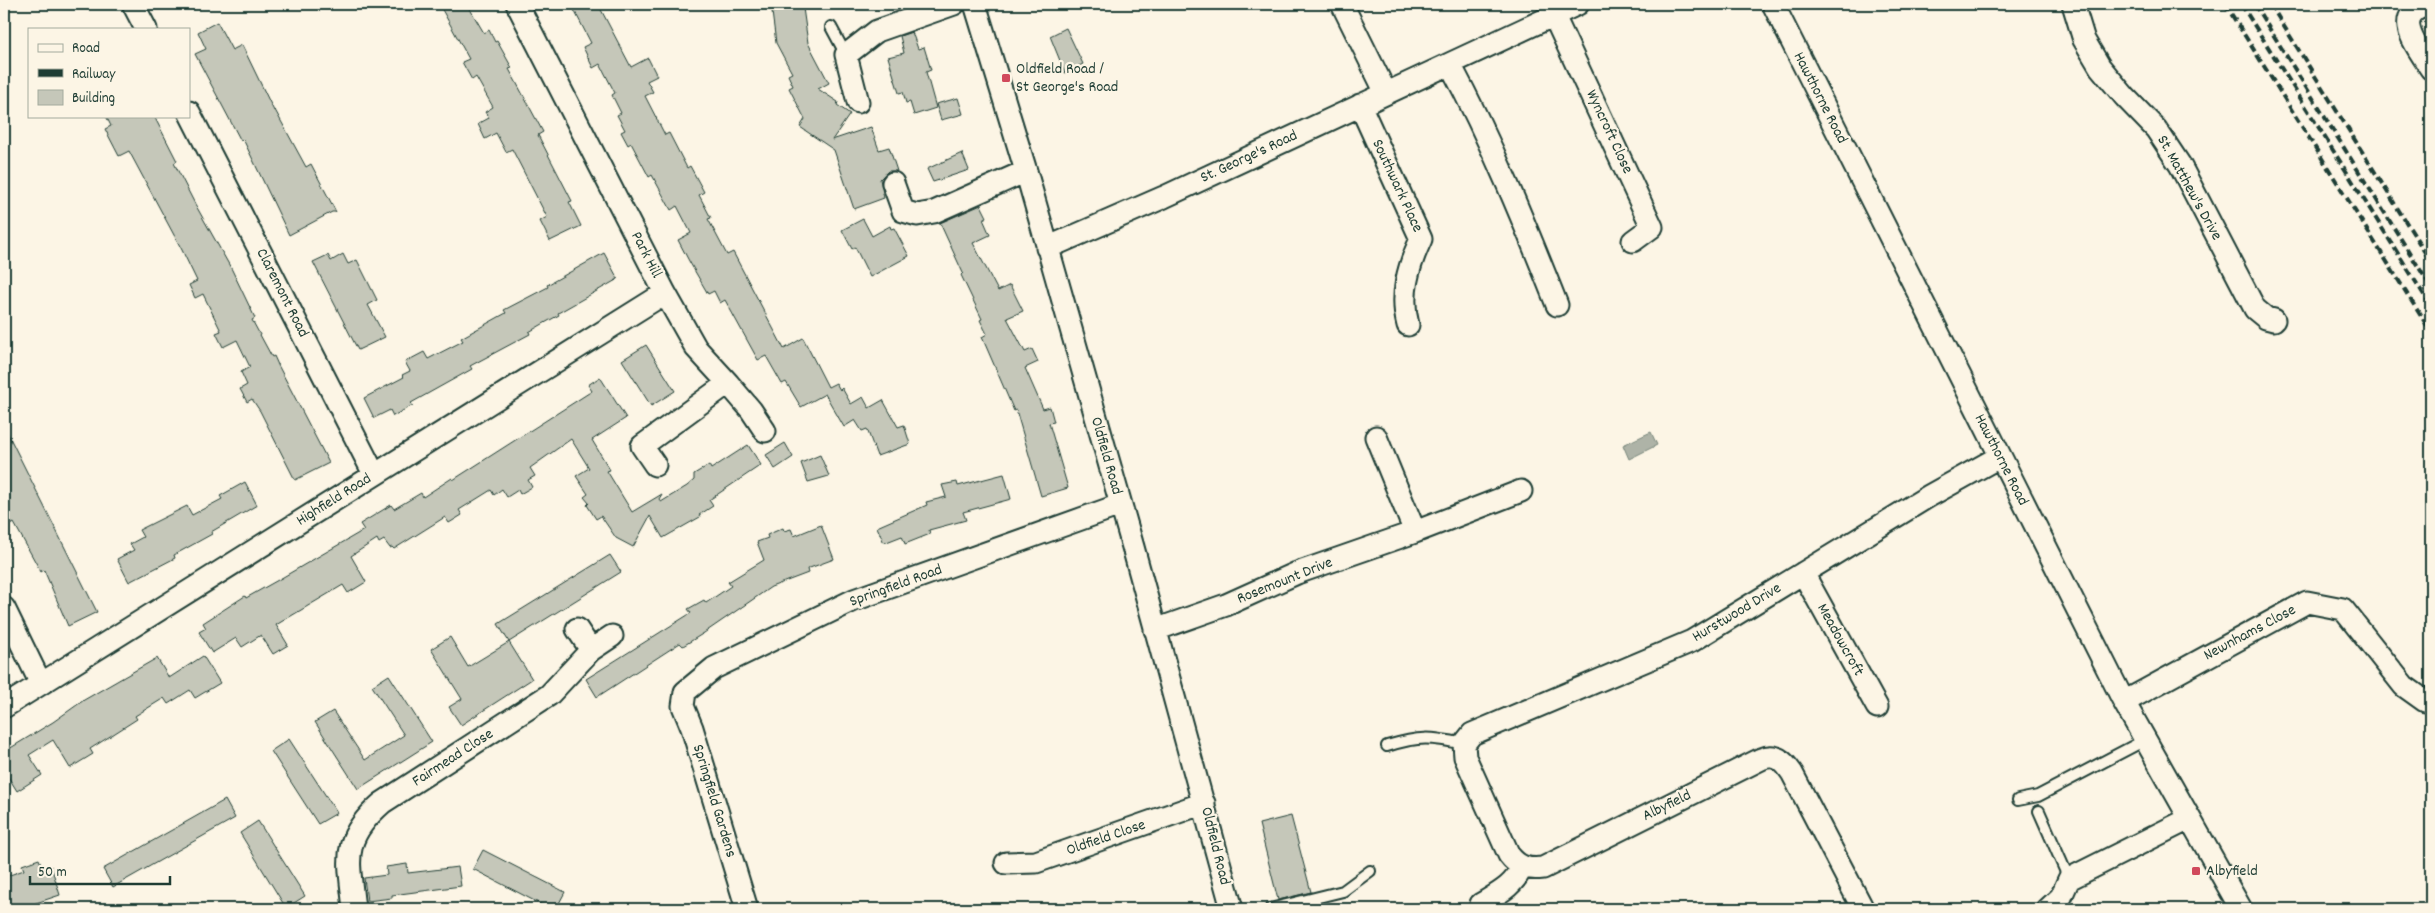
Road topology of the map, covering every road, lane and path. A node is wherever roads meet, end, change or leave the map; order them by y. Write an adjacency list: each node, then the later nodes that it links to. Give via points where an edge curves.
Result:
1 (133, 4): 12 (street)
2 (517, 4): 24 (street, Park Hill)
3 (954, 4): 13 (street, via 877,31)
4 (975, 4): 20 (street, Oldfield Road)
5 (1342, 4): 16 (street)
6 (1578, 4): 10 (street, St. George's Road)
7 (1773, 4): 31 (street, Hawthorne Road)
8 (2073, 4): 26 (street, St. Matthew's Drive, via 2084,40 2100,67 2156,128 2180,165 2255,309)
9 (2431, 5): 15 (street, via 2420,6 2410,18 2408,34)
10 (1554, 16): 14 (street, St. George's Road); 22 (street, Wyncroft Close, via 1652,227)
11 (831, 27): 13 (lane)
12 (145, 28)
13 (846, 55): 17 (street)
14 (1450, 64): 16 (street, St. George's Road); 25 (street, via 1467,96)
15 (2431, 68)
16 (1386, 93): 18 (street, St. George's Road)
17 (858, 102)
18 (1360, 106): 23 (street, St. George's Road); 27 (street, Southwark Place, via 1421,239 1409,265 1404,310)
19 (190, 114): 33 (street, Claremont Road)
20 (1026, 170): 21 (street, via 934,212 916,215 903,211); 23 (street, Oldfield Road)
21 (893, 184)
22 (1633, 241)
23 (1047, 248): 35 (street, Oldfield Road)
24 (665, 294): 28 (street, Park Hill, via 696,348); 33 (street, Highfield Road)
25 (1557, 305)
26 (2274, 320)
27 (1408, 325)
28 (728, 383): 29 (street, Park Hill); 32 (street, via 642,446)
29 (765, 431)
30 (1376, 437): 36 (street)
31 (1999, 457): 37 (street, Hurstwood Drive); 46 (street, Hawthorne Road)
32 (655, 466)
33 (374, 474): 43 (street, Highfield Road)
34 (1521, 491): 36 (street, Rosemount Drive)
35 (1120, 505): 40 (street, Oldfield Road); 44 (street, Springfield Road, via 854,600 714,668)
36 (1415, 532): 40 (street, Rosemount Drive, via 1297,573 1226,605)
37 (1803, 573): 48 (street, Meadowcroft); 50 (street, Hurstwood Drive, via 1692,641 1472,734)
38 (4, 608): 43 (street)
39 (577, 629): 42 (street)
40 (1155, 630): 53 (street, Oldfield Road)
41 (612, 636): 42 (street, Fairmead Close)
42 (591, 650): 61 (street, Fairmead Close, via 549,695 382,803 366,817 349,850)
43 (41, 684): 47 (street, Highfield Road)
44 (685, 692): 62 (street, Springfield Gardens, via 683,706)
45 (2431, 699): 46 (street, Newnhams Close, via 2425,701 2404,686 2343,609 2307,602)
46 (2124, 702): 49 (street, Hawthorne Road)
47 (4, 707)
48 (1877, 707)
49 (2145, 740): 52 (lane, via 2038,796); 55 (street, Hawthorne Road)
50 (1464, 744): 51 (lane, via 1434,737 1415,738); 57 (street, via 1465,757 1509,855)
51 (1388, 746)
52 (2018, 800)
53 (1204, 803): 56 (street, Oldfield Close, via 1036,862); 63 (street, Oldfield Road)
54 (2039, 811): 59 (lane)
55 (2189, 819): 59 (street); 67 (street, Hawthorne Road)
56 (1006, 863)
57 (1522, 866): 60 (street, via 1518,879); 65 (street, Albyfield, via 1543,868 1770,756 1785,763 1792,773)
58 (1370, 871): 64 (lane, via 1343,891)
59 (2070, 879): 66 (street)
60 (1481, 904)
61 (354, 909)
62 (747, 909)
63 (1232, 909)
64 (1270, 909)
65 (1863, 909)
66 (2050, 909)
67 (2241, 909)

